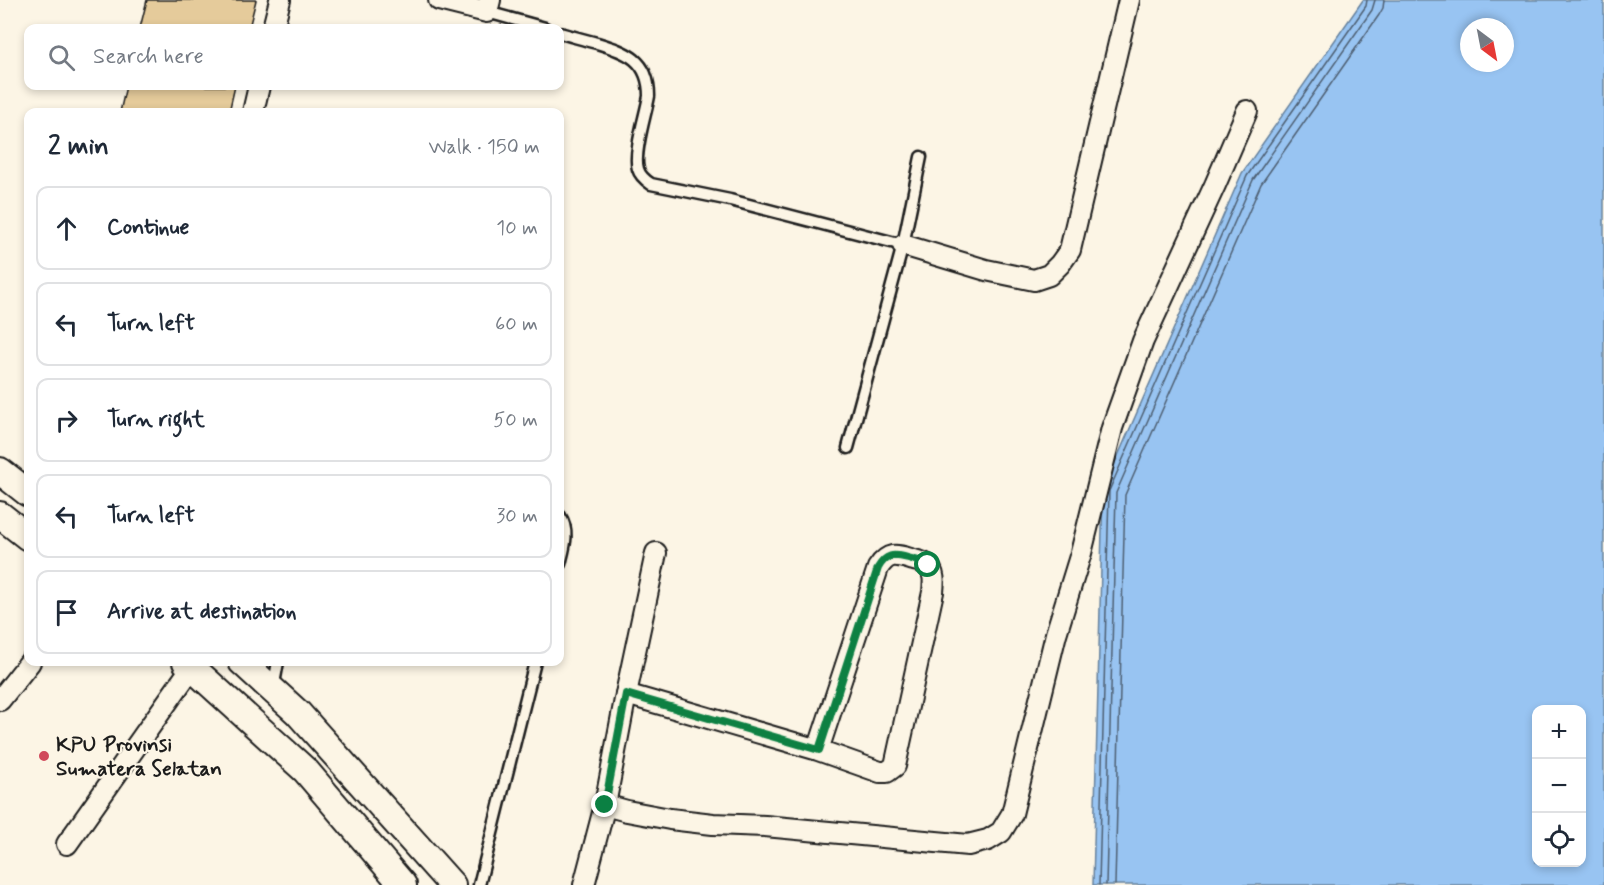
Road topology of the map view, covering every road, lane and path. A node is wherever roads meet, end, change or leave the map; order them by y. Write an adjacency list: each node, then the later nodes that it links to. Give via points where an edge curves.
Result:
1 (280, 0): 5 (street)
2 (439, 0): 4 (street)
3 (1129, 0): 12 (street, via 1070,250 1060,264 1049,275 1034,280)
4 (489, 6): 6 (lane)
5 (274, 24)
6 (535, 24)
7 (564, 34): 12 (lane, via 621,51 639,64 649,96 636,158 639,171 651,184 730,200)
8 (258, 90): 9 (street)
9 (254, 108)
10 (1246, 111): 31 (street, via 1143,341 1112,428 1012,814 1001,832 968,845 713,824)
11 (921, 157): 12 (lane)
12 (903, 245): 13 (lane)
13 (848, 448)
14 (0, 471): 15 (street)
15 (24, 490)
16 (0, 515): 18 (street)
17 (564, 522): 19 (lane)
18 (24, 534)
19 (564, 547)
20 (656, 553): 28 (street)
21 (27, 666): 29 (street)
22 (188, 666): 32 (street)
23 (191, 666): 33 (street, via 306,771)
24 (246, 666): 27 (street)
25 (277, 666): 27 (lane)
26 (534, 666): 35 (lane)
27 (272, 689): 34 (street, via 298,712)
28 (626, 694): 30 (street); 31 (street)
29 (0, 700)
30 (819, 750): 30 (street, via 878,568 886,558 896,555 923,562 934,576 933,592 895,766 880,772)
31 (605, 805): 36 (street)
32 (67, 844)
33 (403, 885)
34 (452, 885)
35 (479, 885)
36 (584, 885)

